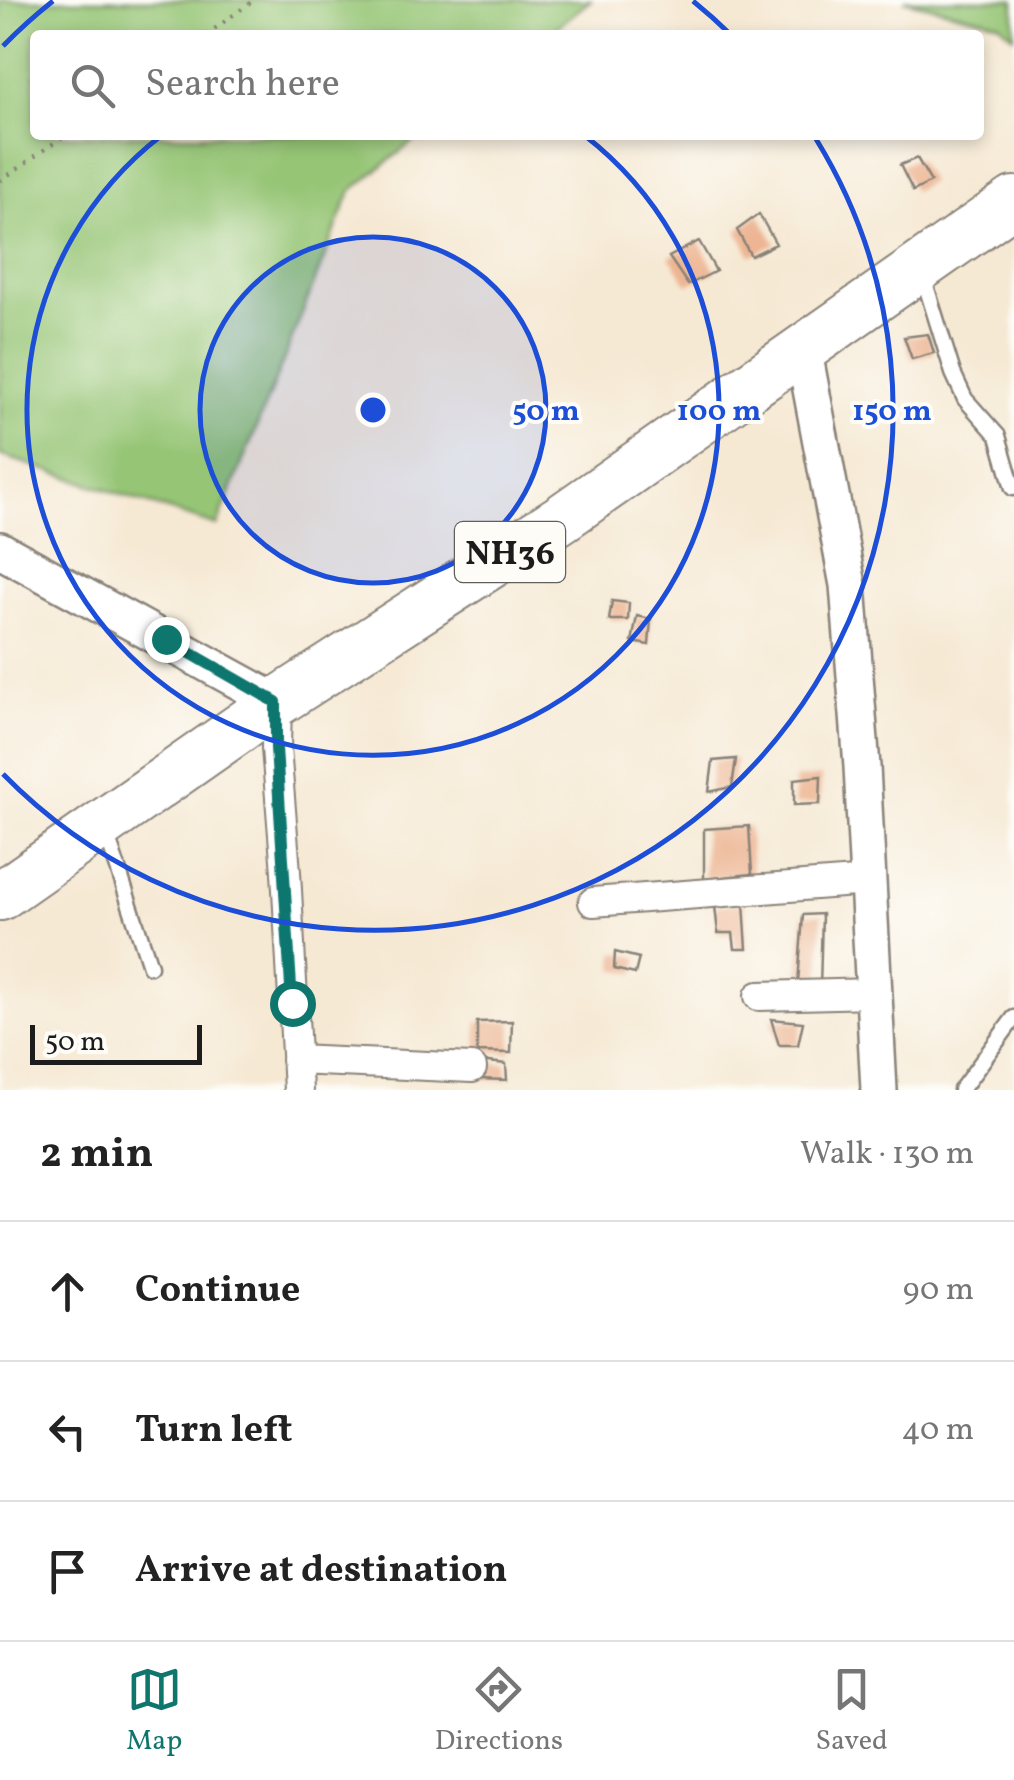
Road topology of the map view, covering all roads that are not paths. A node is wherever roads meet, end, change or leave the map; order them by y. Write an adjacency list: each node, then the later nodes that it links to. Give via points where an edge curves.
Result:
1 (1014, 201): 2 (highway, NH36)
2 (920, 268): 3 (highway, NH36); 4 (lane, via 953,373 975,413 998,436)
3 (804, 352): 6 (highway, NH36); 8 (street, via 848,585)
4 (1014, 488)
5 (0, 550): 6 (street)
6 (276, 702): 7 (highway, NH36); 15 (street)
7 (103, 824): 9 (highway, NH36); 11 (lane)
8 (868, 881): 10 (street); 12 (street)
9 (0, 896)
10 (593, 902)
11 (150, 966)
12 (874, 993): 13 (street); 18 (street)
13 (759, 996)
14 (1014, 1018): 19 (lane)
15 (296, 1060): 16 (street); 17 (street)
16 (472, 1068)
17 (298, 1090)
18 (879, 1090)
19 (961, 1090)

